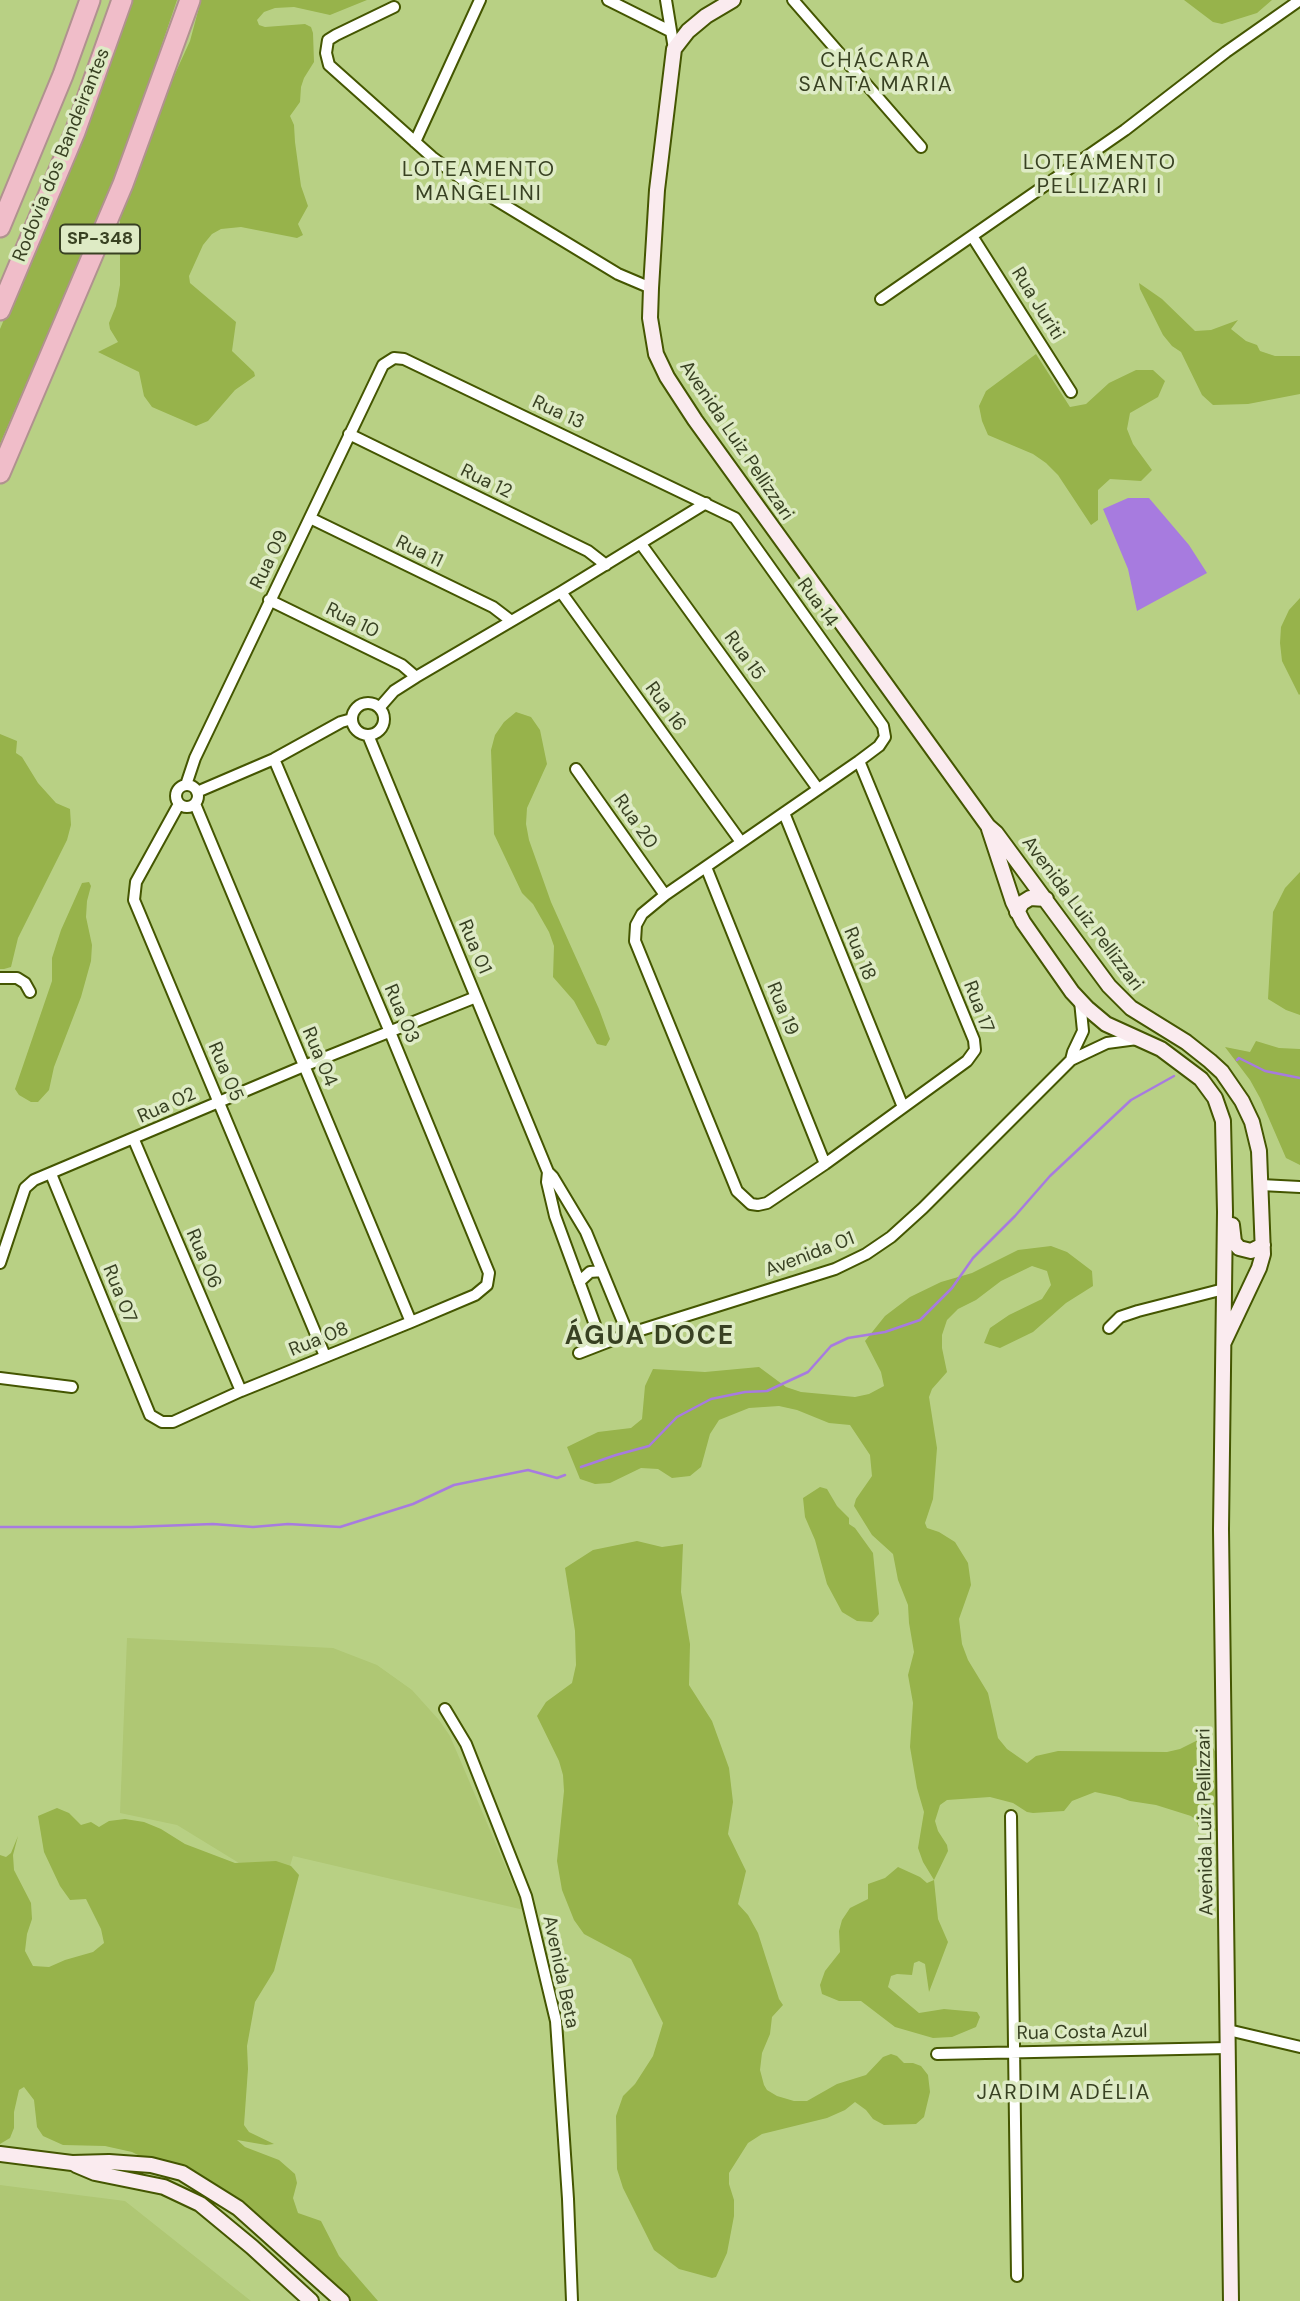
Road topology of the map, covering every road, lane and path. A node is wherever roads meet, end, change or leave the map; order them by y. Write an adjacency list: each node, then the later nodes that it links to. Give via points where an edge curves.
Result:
1 (90, 0): 15 (highway)
2 (122, 0): 19 (highway, Rodovia dos Bandeirantes / SP-348, via 75,132)
3 (190, 0): 23 (highway, SP-348, via 123,184)
4 (480, 0): 13 (street)
5 (608, 0): 11 (street)
6 (666, 0): 11 (street)
7 (733, 0): 12 (main road, via 706,16)
8 (793, 0): 14 (street)
9 (1298, 3): 16 (street)
10 (394, 7): 13 (street, via 335,34 328,40 326,53 329,65)
11 (670, 31): 12 (street)
12 (674, 49): 17 (main road, Avenida Luiz Pellizzari)
13 (415, 142): 17 (street, via 493,200 618,274)
14 (921, 147)
15 (0, 227)
16 (972, 236): 18 (street); 21 (street, Rua Juriti)
17 (651, 288): 44 (main road, Avenida Luiz Pellizzari, via 651,334 667,377)
18 (881, 299)
19 (0, 310)
20 (394, 358): 22 (street, Rua 09, via 383,365); 24 (street, Rua 13)
21 (1071, 392)
22 (349, 434): 25 (street, Rua 09); 27 (street, Rua 12, via 589,551)
23 (0, 473)
24 (706, 503): 26 (street); 36 (street, Rua 14, via 735,518 883,726 885,737 879,746)
25 (310, 518): 29 (street, Rua 09); 30 (street, Rua 11, via 493,607)
26 (641, 544): 27 (street); 39 (street, Rua 15)
27 (606, 565): 28 (street)
28 (561, 592): 30 (street); 45 (street, Rua 16)
29 (269, 600): 31 (street, Rua 10, via 402,665); 38 (street, Rua 09, via 195,758)
30 (510, 620): 31 (street)
31 (416, 677): 32 (street)
32 (380, 707): 33 (street, via 362,704); 34 (street, via 383,725)
33 (352, 719): 34 (street, via 356,730); 35 (street)
34 (368, 735): 52 (street, Rua 01)
35 (274, 759): 40 (street); 54 (street, Rua 03)
36 (859, 761): 39 (street); 59 (street, Rua 17, via 974,1040 975,1050 967,1061)
37 (576, 769): 47 (street, Rua 20)
38 (187, 785): 40 (street); 41 (street, via 176,792)
39 (818, 789): 43 (street)
40 (197, 792): 42 (street)
41 (178, 804): 42 (street); 58 (street, Rua 05, via 136,882 135,900)
42 (194, 804): 57 (street, Rua 04)
43 (784, 813): 45 (street); 59 (street, Rua 18)
44 (988, 826): 48 (main road, Avenida Luiz Pellizzari); 49 (main road, Avenida Luiz Pellizzari)
45 (741, 842): 46 (street)
46 (706, 867): 47 (street); 61 (street, Rua 19)
47 (665, 895): 61 (street, Rua 17, via 642,914 635,941 737,1191 751,1204 767,1203)
48 (1046, 899): 49 (main road, via 1030,898); 64 (main road, Avenida Luiz Pellizzari, via 1123,1001 1222,1072 1252,1122)
49 (1017, 912): 53 (main road, Avenida Luiz Pellizzari)
50 (0, 978): 51 (street, via 17,978)
51 (30, 992)
52 (476, 997): 54 (street, Rua 02); 62 (street, Rua 01)
53 (1080, 1001): 55 (main road, Avenida Luiz Pellizzari, via 1106,1024); 56 (street, Avenida 01, via 1083,1031)
54 (390, 1032): 57 (street, Rua 02); 75 (street, Rua 03, via 489,1273)
55 (1137, 1039): 56 (street, Avenida 01, via 1107,1043); 67 (main road, Avenida Luiz Pellizzari, via 1168,1053 1201,1079 1215,1098 1224,1135)
56 (1071, 1060): 79 (street, Avenida 01, via 923,1209 866,1254 835,1269)
57 (304, 1066): 58 (street, Rua 02); 77 (street, Rua 04)
58 (218, 1102): 60 (street, Rua 02); 83 (street, Rua 05)
59 (903, 1107): 61 (street, Rua 17)
60 (134, 1140): 63 (street, Rua 02); 86 (street, Rua 06)
61 (825, 1164)
62 (548, 1172): 66 (street); 68 (street)
63 (51, 1174): 72 (street, Rua 02, via 25,1188); 87 (street, Rua 07, via 150,1415)
64 (1261, 1185): 65 (street); 71 (main road, Avenida Luiz Pellizzari)
65 (1300, 1187)
66 (572, 1207): 68 (street); 69 (street)
67 (1225, 1212): 71 (main road, via 1239,1248 1251,1251); 76 (main road, Avenida Luiz Pellizzari)
68 (555, 1216): 70 (street)
69 (586, 1232): 70 (street); 73 (street)
70 (565, 1244): 74 (street)
71 (1263, 1245): 80 (main road, Avenida Luiz Pellizzari, via 1259,1268)
72 (0, 1263)
73 (602, 1271): 74 (street, via 590,1272); 79 (street)
74 (579, 1282): 81 (street)
75 (486, 1285): 77 (street, Rua 08, via 475,1295)
76 (1224, 1289): 78 (street, via 1120,1317); 80 (main road, Avenida Luiz Pellizzari)
77 (411, 1322): 83 (street, Rua 08)
78 (1109, 1328)
79 (628, 1334): 81 (street, Avenida 01)
80 (1224, 1342): 90 (main road, Avenida Luiz Pellizzari, via 1221,1529)
81 (602, 1344): 82 (street, Avenida 01)
82 (579, 1353)
83 (325, 1356): 86 (street, Rua 08)
84 (0, 1378): 85 (street)
85 (72, 1387)
86 (241, 1391): 87 (street, Rua 08, via 173,1422)
87 (162, 1422)
88 (445, 1709): 100 (street, Avenida Beta, via 471,1755 526,1896 556,2021)
89 (1011, 1816): 93 (street)
90 (1228, 2030): 91 (main road, Avenida Luiz Pellizzari); 92 (street)
91 (1228, 2048): 93 (street, Rua Costa Azul); 101 (main road, Avenida Luiz Pellizzari)
92 (1300, 2048)
93 (1014, 2051): 94 (street, Rua Costa Azul); 97 (street)
94 (937, 2054)
95 (0, 2154): 96 (main road)
96 (72, 2163): 98 (main road, via 164,2187 200,2204); 99 (main road, via 151,2165 182,2174 238,2208)
97 (1017, 2276)
98 (311, 2301)
99 (342, 2301)
100 (572, 2301)
101 (1231, 2301)

